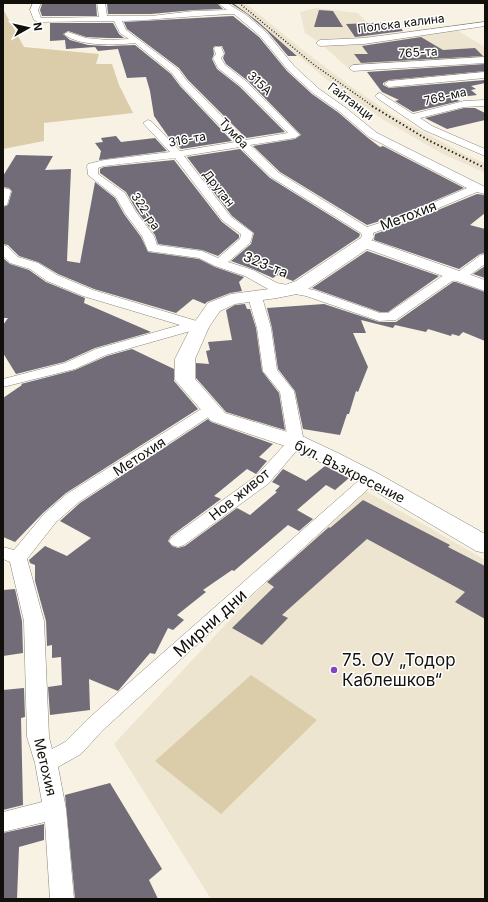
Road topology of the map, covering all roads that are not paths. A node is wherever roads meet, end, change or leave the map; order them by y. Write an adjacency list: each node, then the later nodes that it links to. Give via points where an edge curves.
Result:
1 (37, 3): 5 (street, via 34,10 38,20)
2 (101, 3): 5 (street)
3 (222, 3): 4 (street, Гайтанци)
4 (234, 12): 6 (street); 25 (street, Гайтанци, via 263,34 291,68 316,91 373,135)
5 (103, 19): 6 (street)
6 (117, 19): 9 (street, Тумба, via 123,31)
7 (485, 24): 10 (street, Полска калина, via 364,41)
8 (68, 34): 9 (street, via 108,44)
9 (134, 41): 21 (street, Тумба, via 175,71)
10 (320, 43)
11 (218, 49): 20 (street, 315А, via 220,54 217,58 221,66 244,84)
12 (484, 61): 13 (street, 765-та)
13 (353, 68)
14 (485, 74): 15 (street)
15 (389, 84)
16 (380, 96): 18 (street)
17 (485, 103): 18 (street, 768-ма, via 464,104)
18 (412, 117): 22 (street, via 428,128)
19 (148, 123): 23 (street, Друган)
20 (295, 134): 21 (street, 316-та, via 292,137)
21 (242, 143): 23 (street, 316-та); 28 (street, Тумба, via 275,175)
22 (485, 153)
23 (177, 154): 24 (street, 316-та); 32 (street, Друган, via 227,219 247,234 246,240)
24 (104, 163): 29 (street, 322-ра, via 92,166 93,175 121,195 148,236)
25 (480, 189): 28 (street, Метохия)
26 (3, 191): 27 (street)
27 (3, 203)
28 (365, 237): 33 (street, Тумба); 35 (street, Метохия, via 302,285)
29 (152, 248): 32 (street, 323-та, via 202,255)
30 (3, 249): 37 (street, via 14,260 34,266 52,278 88,293)
31 (485, 258): 33 (street)
32 (219, 263): 35 (street, 323-та, via 249,273 273,286)
33 (458, 277): 34 (street, Тумба); 35 (street, 323-та, via 449,278 391,317 379,317 309,293)
34 (485, 286)
35 (290, 290): 36 (street, Метохия)
36 (255, 297): 37 (street, Метохия, via 222,302 214,307); 40 (street, via 264,328 270,371 288,391)
37 (198, 326): 38 (street, via 101,352 70,366); 39 (street, Метохия, via 185,359 185,380)
38 (3, 383)
39 (211, 409): 40 (street, бул. Възкресение, via 218,417); 44 (street, Метохия, via 73,498)
40 (296, 442): 41 (street, бул. Възкресение); 42 (street, Нов живот, via 262,480)
41 (371, 479): 43 (street, бул. Възкресение); 45 (street, Мирни дни, via 96,724 73,748)
42 (178, 541)
43 (485, 545)
44 (11, 555): 45 (street, Метохия, via 30,602 34,621 38,737)
45 (46, 763): 46 (street, Метохия)
46 (55, 809): 47 (street); 48 (street, Метохия)
47 (3, 822)
48 (62, 899)

